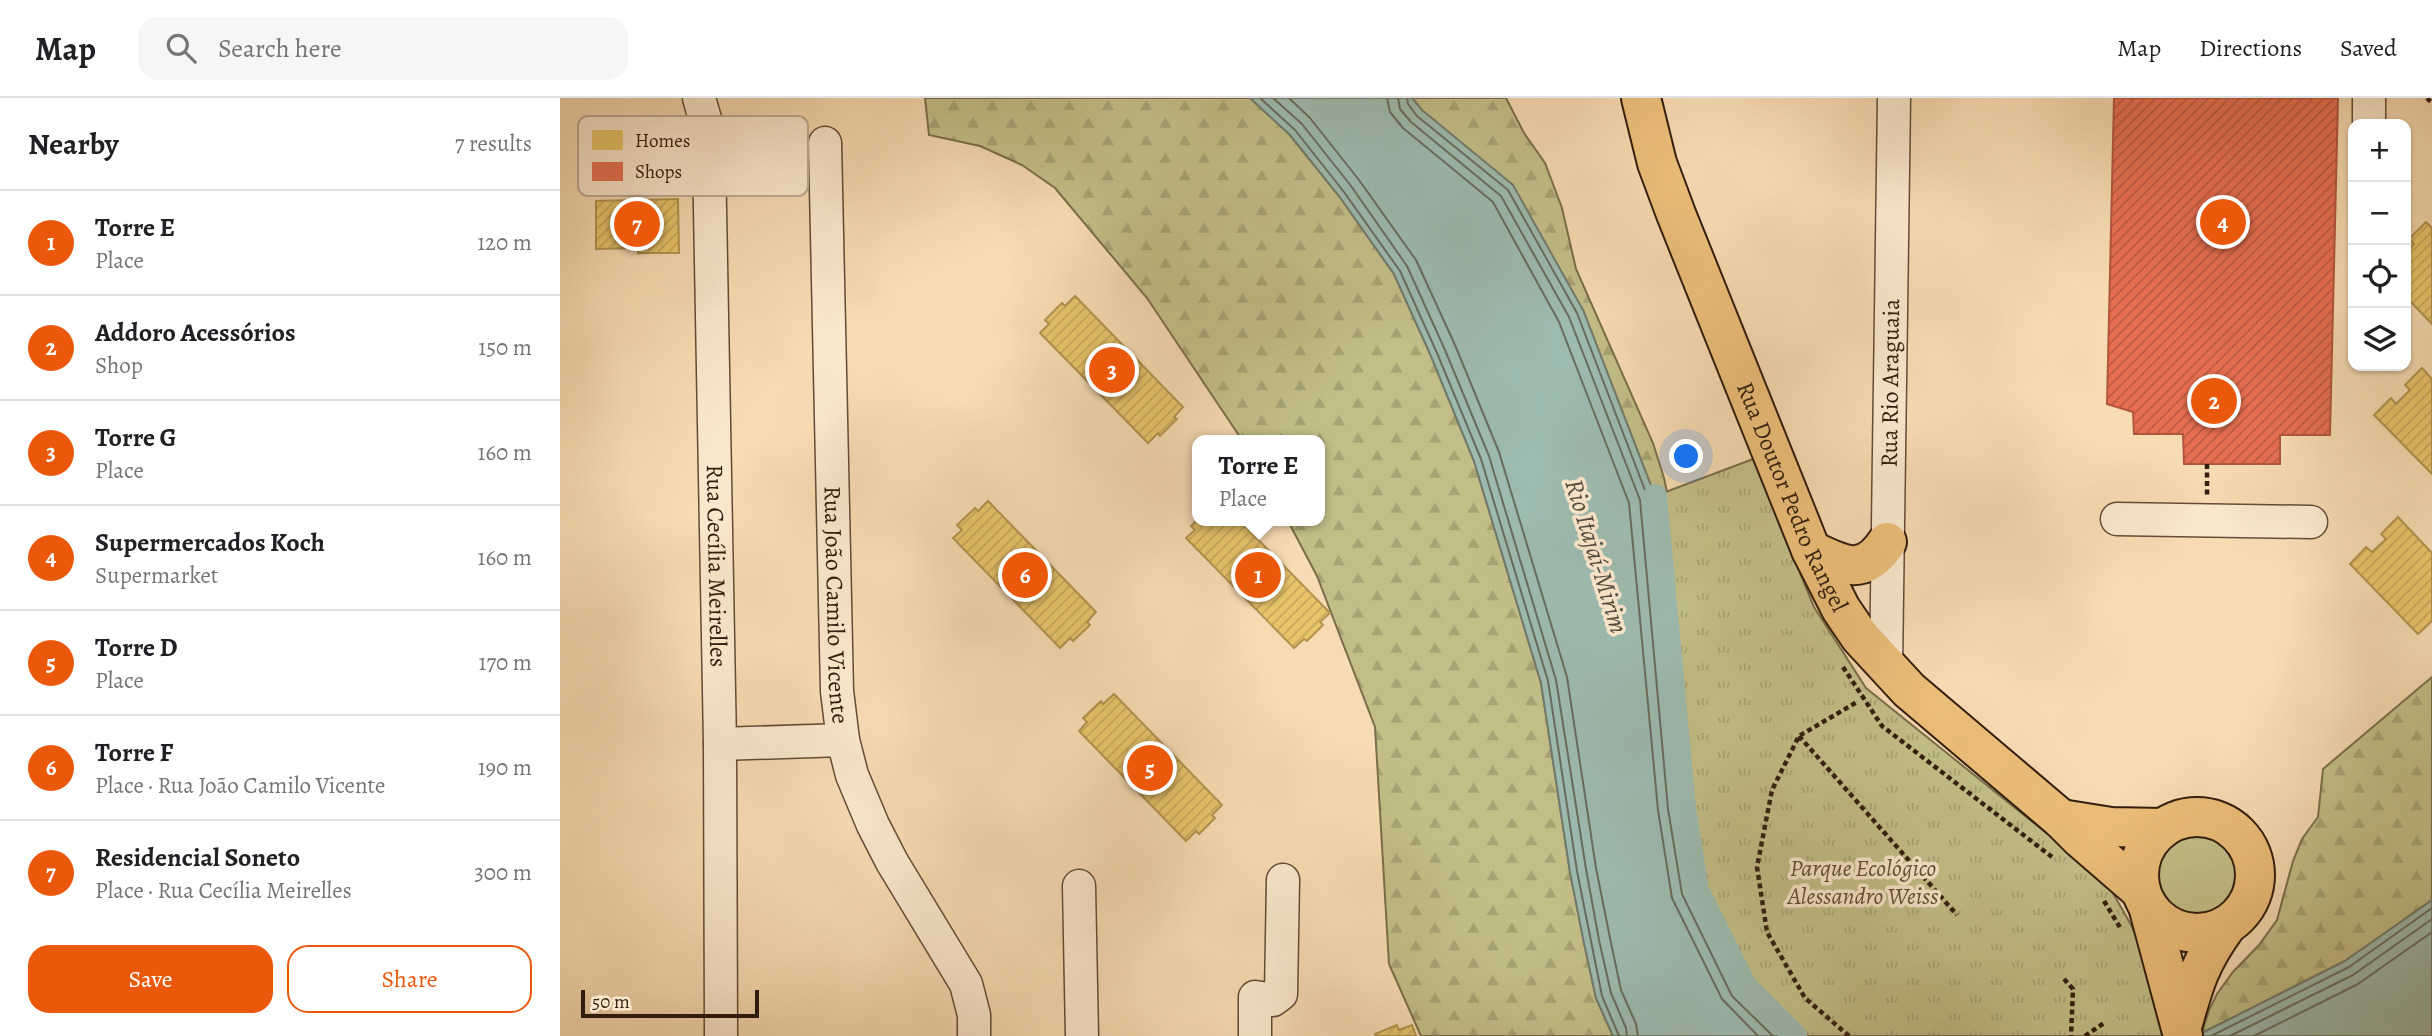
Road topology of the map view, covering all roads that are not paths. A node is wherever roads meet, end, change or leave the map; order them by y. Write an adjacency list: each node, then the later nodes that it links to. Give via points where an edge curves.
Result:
1 (699, 98): 5 (street, Rua Cecília Meirelles)
2 (1641, 98): 12 (main road, Rua Doutor Pedro Rangel, via 1676,214)
3 (1894, 98): 11 (street, Rua Rio Araguaia)
4 (2369, 98): 6 (street)
5 (704, 116)
6 (2368, 119)
7 (825, 143): 14 (street, Rua João Camilo Vicente, via 837,691)
8 (710, 196): 15 (street, Rua Cecília Meirelles)
9 (2117, 519): 10 (street)
10 (2311, 522)
11 (1887, 542): 12 (main road, via 1877,557 1855,565 1841,565); 13 (street, Rua Rio Araguaia)
12 (1811, 550): 13 (main road, Rua Doutor Pedro Rangel, via 1841,608)
13 (1886, 667): 16 (main road, Rua Doutor Pedro Rangel)
14 (843, 740): 15 (street); 24 (street, Rua João Camilo Vicente, via 877,834 966,984)
15 (720, 744): 23 (street, Rua Cecília Meirelles)
16 (2061, 819): 17 (main road, via 2111,827); 20 (main road, Rua Doutor Pedro Rangel)
17 (2164, 828): 20 (main road, via 2143,855 2140,871); 21 (main road, via 2179,820 2213,819 2242,838 2252,855 2252,894 2242,912)
18 (1283, 880): 26 (street, via 1281,994 1273,1000 1255,998)
19 (1079, 886): 25 (street)
20 (2145, 898): 21 (main road, via 2160,919 2175,929 2211,932); 22 (main road)
21 (2227, 925): 22 (main road, via 2206,954 2194,983)
22 (2183, 1033)
23 (721, 1036)
24 (974, 1036)
25 (1082, 1036)
26 (1255, 1036)

